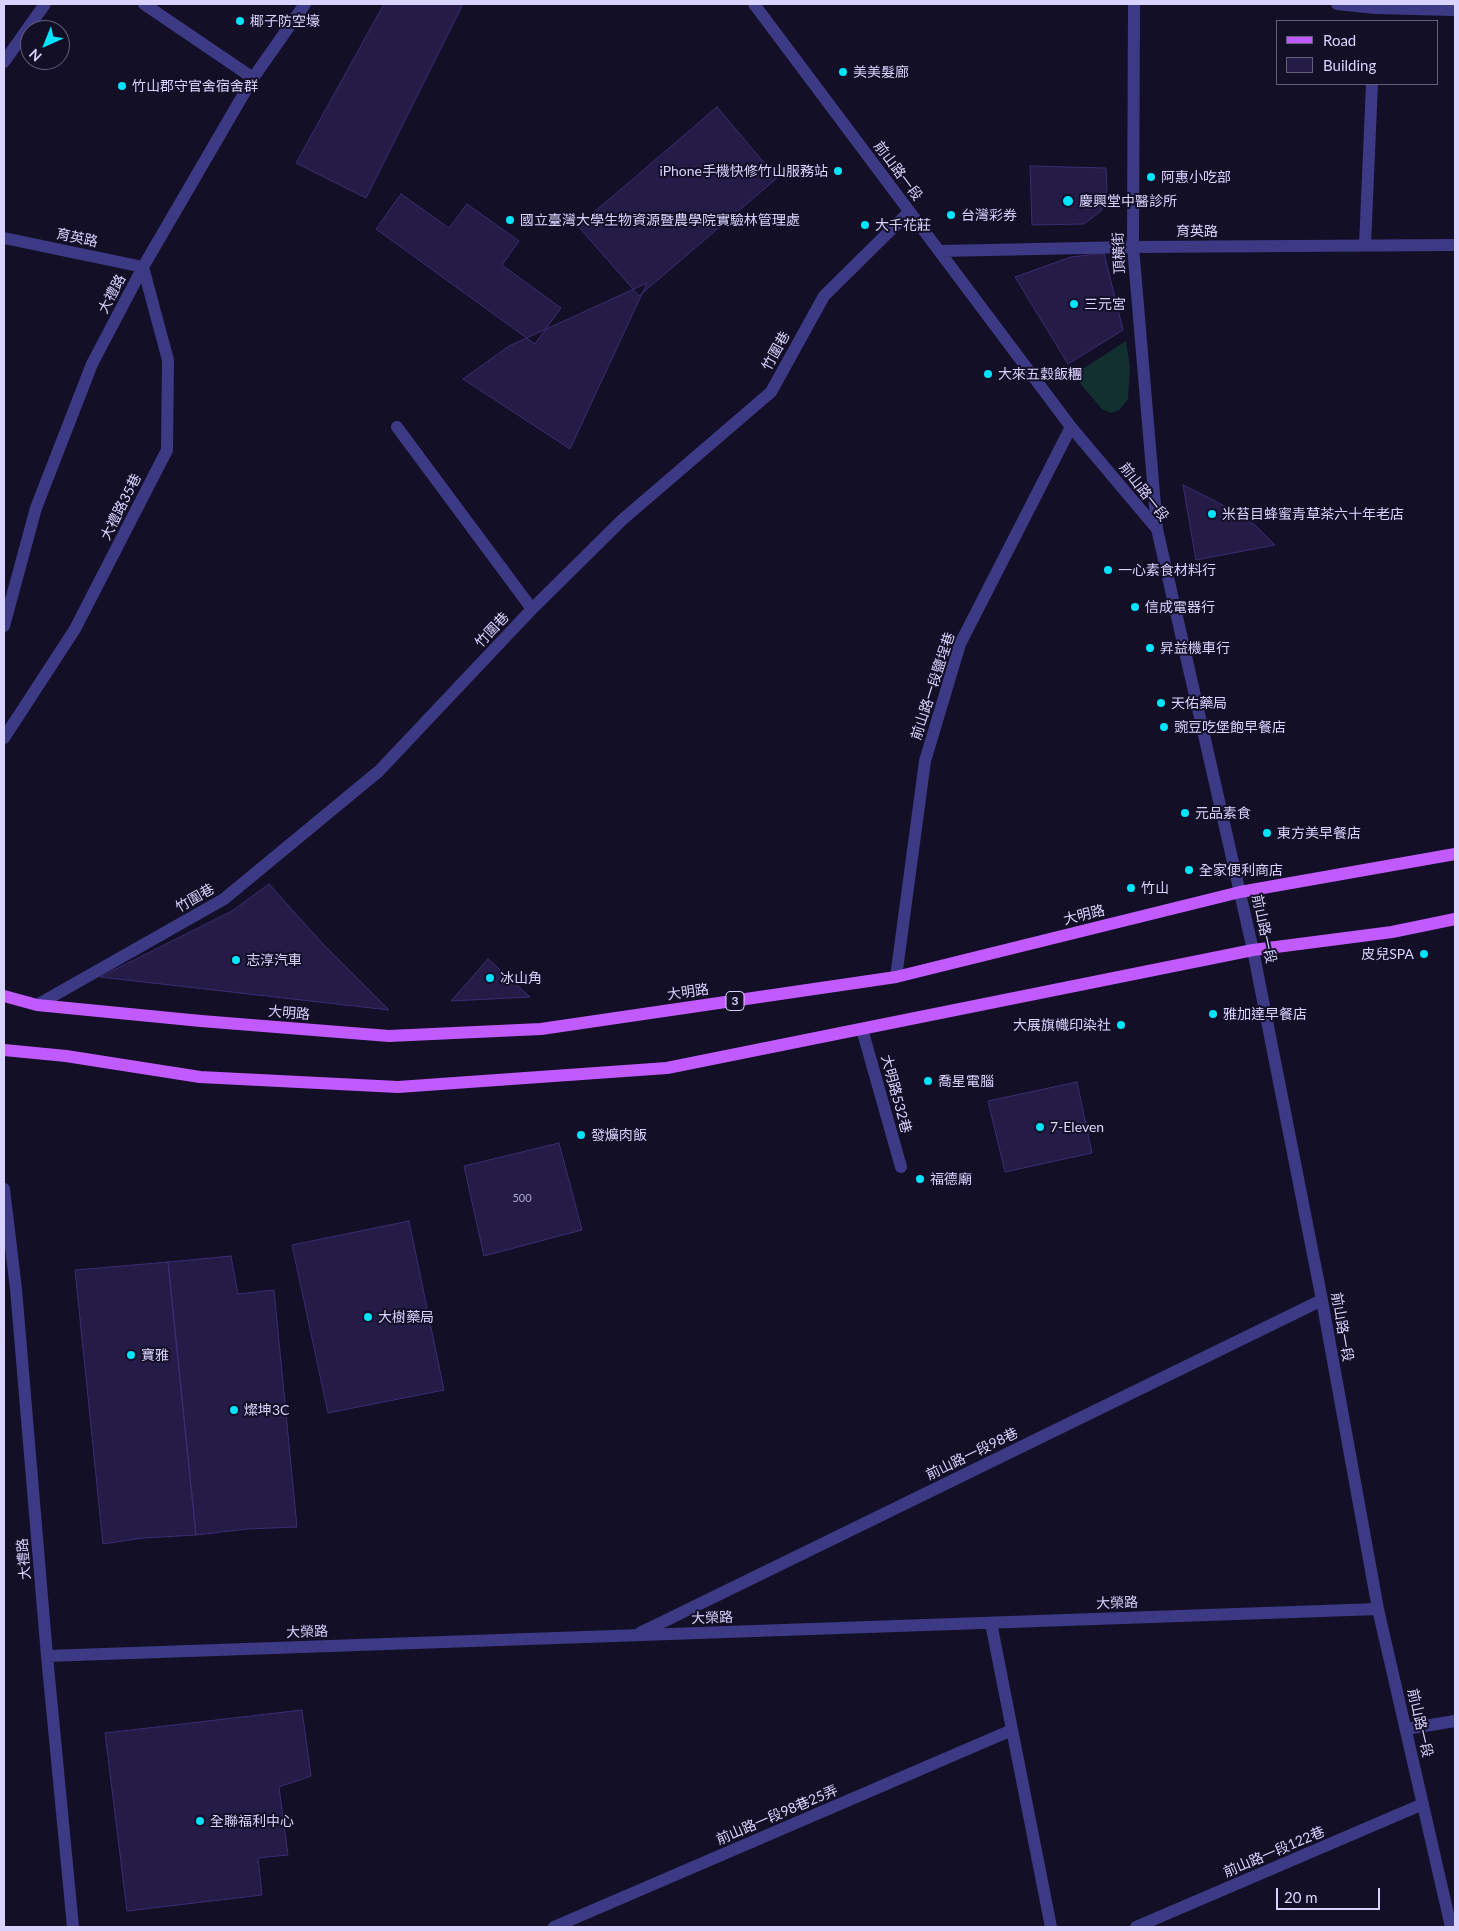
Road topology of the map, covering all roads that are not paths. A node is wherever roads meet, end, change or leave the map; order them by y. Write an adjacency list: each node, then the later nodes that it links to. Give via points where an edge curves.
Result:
1 (45, 4): 9 (street)
2 (144, 4): 10 (street)
3 (305, 4): 10 (street, 大禮路)
4 (754, 4): 12 (street, 前山路一段)
5 (1134, 4): 16 (street, 頂橫街)
6 (1337, 4): 8 (street)
7 (1453, 10): 8 (street)
8 (1375, 15)
9 (4, 62)
10 (253, 78): 18 (street, 大禮路)
11 (1372, 85): 14 (street)
12 (910, 212): 17 (street, 前山路一段); 22 (street, 竹圍巷, via 824,296 771,392 622,520)
13 (4, 238): 18 (street, 育英路)
14 (1365, 245): 15 (street, 育英路); 16 (street, 育英路)
15 (1455, 245)
16 (1133, 247): 17 (street, 育英路); 21 (street, 頂橫街)
17 (940, 251): 19 (street, 前山路一段)
18 (143, 267): 23 (street, 大禮路, via 92,364 36,508); 24 (street, 大禮路35巷, via 168,360 167,450 74,629)
19 (1072, 427): 21 (street, 前山路一段); 29 (street, 前山路一段鹽埕巷, via 960,644 925,761)
20 (398, 428): 22 (street)
21 (1156, 529): 26 (street, 前山路一段)
22 (532, 609): 31 (street, 竹圍巷, via 379,771 224,899)
23 (4, 626)
24 (4, 738)
25 (1455, 854): 26 (main road, 大明路 / 3)
26 (1240, 892): 28 (street, 前山路一段); 29 (main road, 大明路 / 3)
27 (1455, 919): 28 (main road, via 1392,932)
28 (1253, 950): 32 (main road); 36 (street, 前山路一段)
29 (896, 977): 31 (main road, 大明路 / 3, via 541,1029 389,1036)
30 (4, 996): 31 (main road, 大明路 / 3)
31 (36, 1005)
32 (862, 1029): 33 (main road, via 667,1068 398,1087 200,1076); 34 (street, 大明路532巷)
33 (4, 1050)
34 (900, 1167)
35 (4, 1189): 40 (street, 大禮路, via 16,1289)
36 (1322, 1300): 37 (street, 前山路一段); 39 (street, 前山路一段98巷)
37 (1378, 1609): 38 (street, 大榮路); 42 (street, 前山路一段)
38 (991, 1623): 39 (street, 大榮路); 43 (street)
39 (635, 1635): 40 (street, 大榮路)
40 (47, 1656): 45 (street, 大禮路)
41 (1455, 1721): 42 (street)
42 (1406, 1729): 44 (street, 前山路一段)
43 (1012, 1730): 46 (street, 前山路一段98巷25弄); 47 (street)
44 (1423, 1804): 48 (street, 前山路一段122巷); 49 (street, 前山路一段)
45 (73, 1927)
46 (554, 1927)
47 (1051, 1927)
48 (1136, 1927)
49 (1451, 1927)

